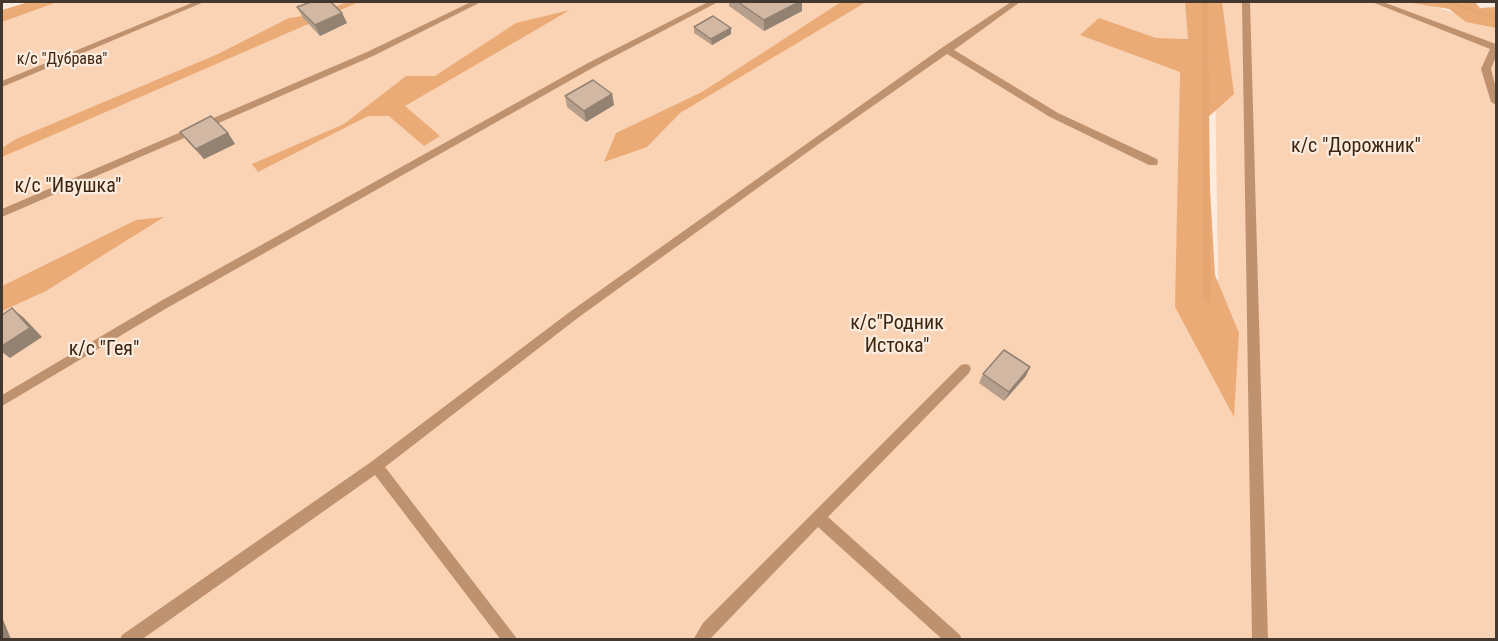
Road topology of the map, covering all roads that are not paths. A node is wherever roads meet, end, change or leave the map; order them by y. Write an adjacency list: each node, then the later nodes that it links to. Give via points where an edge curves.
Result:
1 (200, 2): 9 (lane)
2 (477, 2): 12 (lane, via 370,54)
3 (714, 2): 14 (lane, via 225,270)
4 (1016, 2): 8 (lane)
5 (1246, 2): 21 (lane)
6 (1376, 2): 7 (lane)
7 (1496, 47): 10 (lane, via 1486,69)
8 (946, 49): 11 (lane, via 1054,115); 15 (lane, via 575,314)
9 (2, 84)
10 (1497, 102)
11 (1153, 162)
12 (2, 213)
13 (964, 369): 16 (lane)
14 (2, 400)
15 (376, 466): 17 (lane); 18 (lane)
16 (818, 517): 19 (lane); 20 (lane)
17 (127, 639)
18 (511, 639)
19 (700, 639)
20 (955, 639)
21 (1260, 639)

